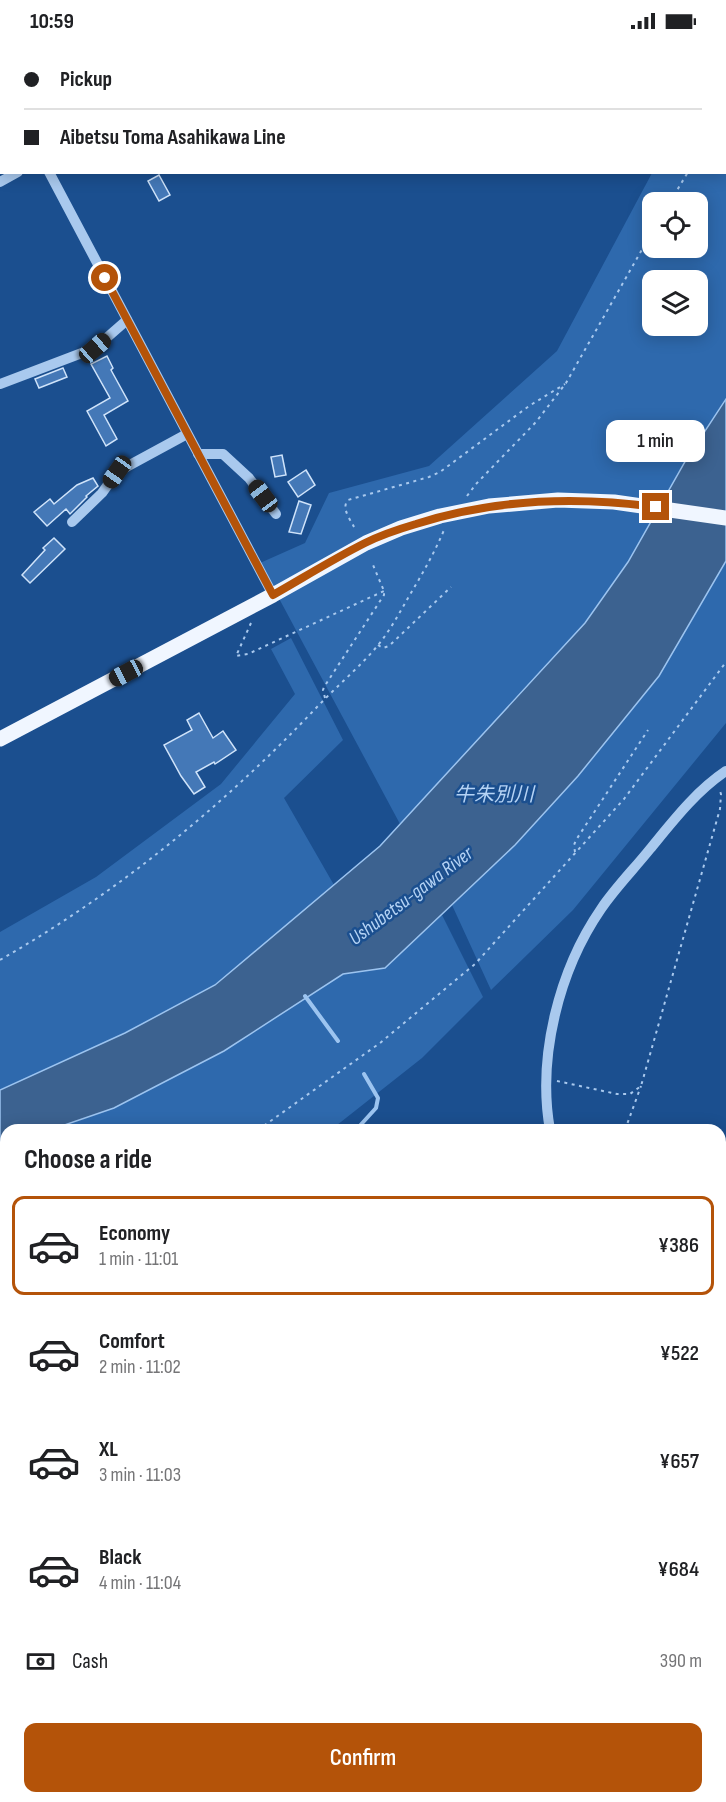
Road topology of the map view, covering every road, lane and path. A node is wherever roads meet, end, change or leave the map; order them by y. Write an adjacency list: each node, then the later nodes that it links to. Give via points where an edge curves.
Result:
1 (14, 174): 4 (street)
2 (50, 174): 7 (street)
3 (687, 174): 5 (path)
4 (0, 182)
5 (676, 192)
6 (642, 250): 8 (path)
7 (127, 320): 9 (street, via 95,348); 10 (street)
8 (566, 383): 12 (path); 17 (path, via 440,472 348,500 345,507)
9 (0, 384)
10 (187, 434): 11 (street); 15 (street, via 117,472)
11 (198, 454): 13 (street, via 223,454 249,478); 21 (street)
12 (467, 497)
13 (276, 514)
14 (726, 518): 21 (main road, via 614,502 558,500 489,506 440,516 366,543)
15 (72, 522)
16 (445, 525): 23 (path, via 428,564)
17 (354, 527)
18 (373, 565): 20 (path)
19 (452, 587): 23 (path, via 389,646)
20 (384, 591): 22 (path, via 236,656); 25 (path, via 382,600 324,687)
21 (273, 595): 27 (main road)
22 (253, 619)
23 (378, 645): 25 (path)
24 (726, 662): 30 (path, via 624,799)
25 (325, 698): 31 (path, via 286,740 186,832 80,910)
26 (648, 730): 30 (path, via 576,840)
27 (0, 739)
28 (726, 771): 29 (street)
29 (715, 778): 32 (street, via 681,811 601,909 568,972 557,1004); 33 (path, via 721,794 720,809)
30 (575, 853): 34 (path, via 475,964 380,1043)
31 (0, 960)
32 (545, 1078): 33 (path, via 616,1094 630,1094); 35 (street)
33 (641, 1086): 36 (path)
34 (266, 1124)
35 (549, 1124)
36 (627, 1124)

